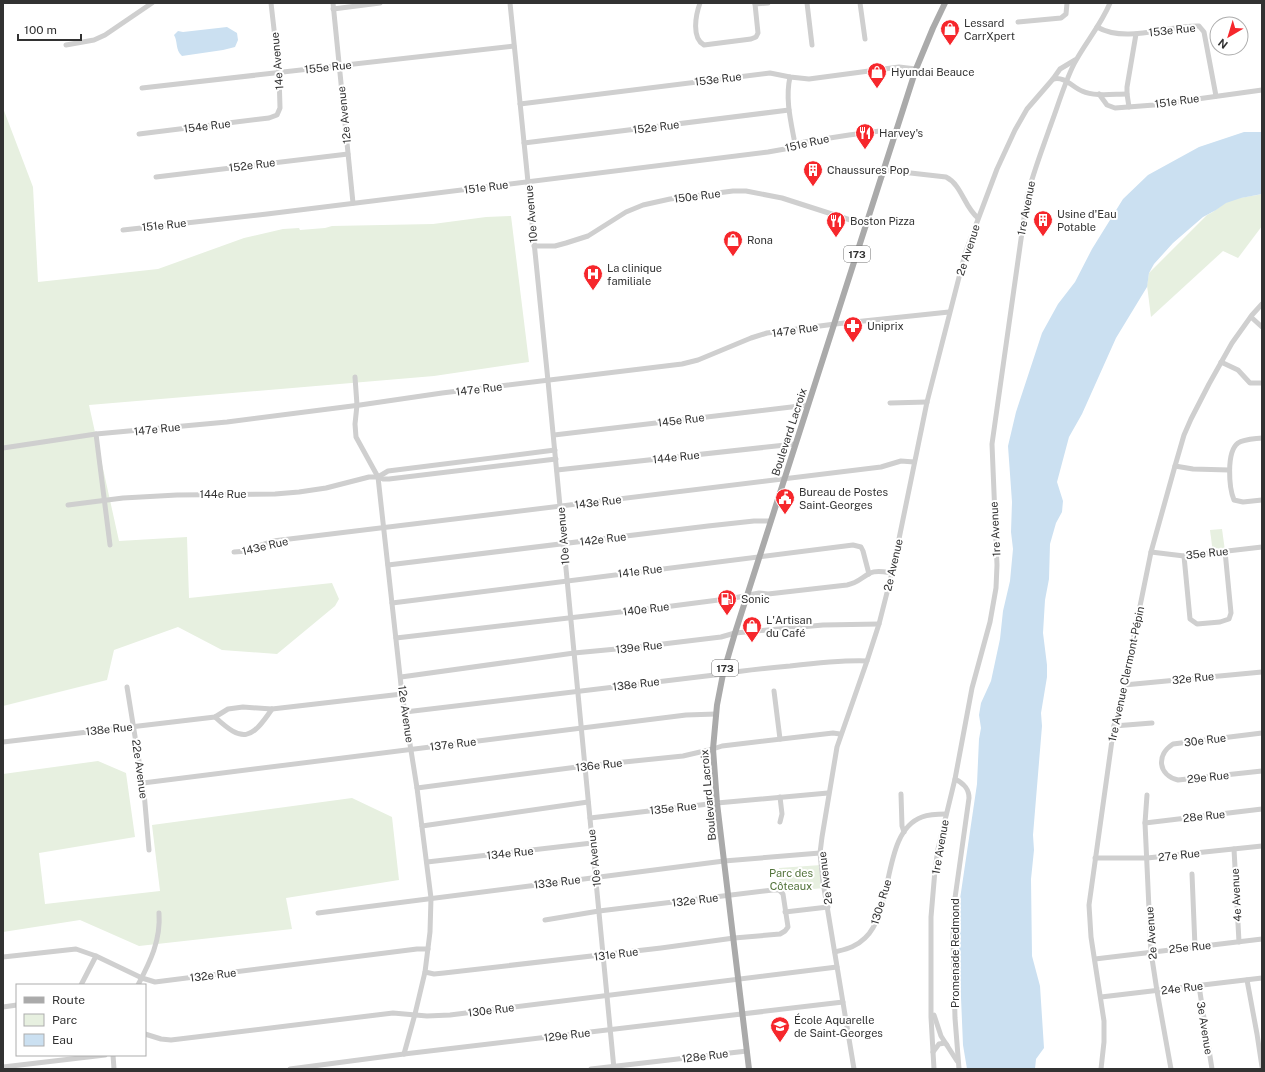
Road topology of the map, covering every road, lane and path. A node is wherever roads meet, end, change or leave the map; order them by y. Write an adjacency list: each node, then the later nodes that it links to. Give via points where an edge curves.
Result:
1 (152, 3): 18 (street, via 105,35 94,40)
2 (271, 3): 24 (street, 14e Avenue)
3 (380, 3): 13 (street)
4 (510, 3): 20 (street, 10e Avenue)
5 (700, 3): 12 (street, via 696,13 696,36 704,45 756,37 758,32)
6 (768, 3): 12 (street)
7 (807, 3): 19 (street)
8 (860, 3): 17 (street)
9 (945, 3): 23 (main road, Boulevard Lacroix / 173)
10 (1067, 3): 14 (street, via 1066,14 1061,18)
11 (1110, 3): 15 (street, 1re Avenue)
12 (754, 4)
13 (333, 6): 22 (street, 12e Avenue)
14 (1018, 22)
15 (1097, 27): 16 (street, 153e Rue, via 1108,32); 21 (street, 1re Avenue)
16 (1136, 34): 31 (street); 32 (street, 153e Rue, via 1195,26 1202,28)
17 (865, 39)
18 (66, 45)
19 (812, 45)
20 (514, 46): 22 (street, 155e Rue); 33 (street, 10e Avenue)
21 (1078, 56): 26 (street, 2e Avenue, via 1060,69); 27 (street, 1re Avenue)
22 (339, 66): 24 (street, 155e Rue); 41 (street, 12e Avenue)
23 (916, 69): 25 (street, 153e Rue, via 899,67 817,78); 37 (main road, Boulevard Lacroix / 173)
24 (279, 73): 28 (street, 155e Rue); 36 (street, 14e Avenue, via 280,108)
25 (790, 77): 33 (street, 153e Rue, via 770,73); 35 (street)
26 (1053, 79): 27 (street); 46 (street, 2e Avenue, via 1027,109 1015,130)
27 (1067, 82): 30 (street, via 1081,91); 127 (street, 1re Avenue, via 1031,180 1023,220 992,444 996,588 992,614 972,688)
28 (142, 88)
29 (1262, 90): 32 (street, 151e Rue)
30 (1098, 94): 31 (street); 34 (street, 151e Rue, via 1111,108)
31 (1127, 94): 34 (street)
32 (1216, 96): 34 (street, 151e Rue)
33 (520, 104): 39 (street, 10e Avenue)
34 (1129, 107)
35 (789, 110): 39 (street, 152e Rue); 40 (street)
36 (274, 116): 38 (street, 154e Rue)
37 (895, 133): 40 (street, 151e Rue, via 866,132); 42 (main road, Boulevard Lacroix / 173)
38 (139, 134)
39 (524, 143): 44 (street, 10e Avenue)
40 (795, 144): 44 (street, 151e Rue, via 768,152)
41 (348, 154): 43 (street, 152e Rue); 45 (street, 12e Avenue)
42 (884, 170): 46 (street, via 946,177 952,180); 47 (main road, Boulevard Lacroix / 173)
43 (156, 177)
44 (528, 181): 45 (street, 151e Rue); 49 (street, 10e Avenue)
45 (353, 203): 48 (street, 151e Rue)
46 (978, 218): 51 (street, 2e Avenue, via 965,254)
47 (866, 225): 49 (street, 150e Rue, via 782,198 733,191 644,205 626,212 584,238 555,246); 53 (main road, Boulevard Lacroix / 173)
48 (123, 230)
49 (534, 246): 57 (street, 10e Avenue)
50 (1262, 304): 52 (street, 1re Avenue Clermont-Pépin)
51 (950, 312): 53 (street, 147e Rue); 59 (street, 2e Avenue)
52 (1251, 317): 54 (street); 55 (street, 1re Avenue Clermont-Pépin)
53 (835, 324): 57 (street, 147e Rue, via 760,335 690,362); 62 (main road, Boulevard Lacroix / 173)
54 (1262, 327)
55 (1221, 362): 58 (street, via 1238,370 1250,383); 71 (street, 1re Avenue Clermont-Pépin, via 1191,419)
56 (355, 377): 61 (street, 12e Avenue)
57 (548, 381): 61 (street, 147e Rue); 64 (street, 10e Avenue)
58 (1262, 383)
59 (927, 402): 60 (street); 70 (street, 2e Avenue)
60 (890, 403)
61 (357, 405): 63 (street, 147e Rue, via 227,422); 74 (street, 12e Avenue, via 356,437)
62 (808, 405): 64 (street, 145e Rue); 66 (main road, Boulevard Lacroix / 173)
63 (96, 434): 67 (street, 147e Rue); 76 (street)
64 (554, 435): 68 (street, 10e Avenue)
65 (1262, 438): 73 (street, via 1243,441 1236,445)
66 (795, 444): 72 (street, 144e Rue); 75 (main road, Boulevard Lacroix / 173)
67 (3, 448)
68 (555, 450): 69 (street, 10e Avenue); 74 (street, 144e Rue, via 388,471)
69 (556, 459): 72 (street, 10e Avenue); 74 (street, 144e Rue, via 389,479)
70 (914, 462): 75 (street, 143e Rue, via 901,461 881,467); 91 (street, 2e Avenue)
71 (1175, 466): 73 (street); 87 (street, 1re Avenue Clermont-Pépin)
72 (557, 470): 79 (street, 10e Avenue)
73 (1229, 470): 77 (street, via 1234,500)
74 (378, 477): 76 (street, 144e Rue, via 299,492 177,495); 81 (street, 12e Avenue)
75 (785, 478): 79 (street, 143e Rue); 80 (main road, Boulevard Lacroix / 173)
76 (104, 500): 78 (street, 144e Rue); 83 (street)
77 (1262, 500)
78 (68, 505)
79 (561, 507): 81 (street, 143e Rue); 82 (street, 10e Avenue)
80 (771, 521): 82 (street, 142e Rue); 88 (main road, Boulevard Lacroix / 173)
81 (384, 528): 86 (street, 143e Rue, via 273,542 248,551); 90 (street, 12e Avenue)
82 (564, 543): 90 (street, 142e Rue); 93 (street, 10e Avenue)
83 (110, 545)
84 (1262, 547): 85 (street, 35e Rue)
85 (1226, 551): 89 (street, 35e Rue); 89 (street, via 1232,609 1227,621 1220,622 1197,624 1192,621)
86 (234, 552)
87 (1151, 552): 89 (street, 35e Rue); 105 (street, 1re Avenue Clermont-Pépin)
88 (760, 556): 92 (street, 141e Rue, via 853,545 861,547); 93 (street, 141e Rue); 94 (main road, Boulevard Lacroix / 173)
89 (1184, 556)
90 (388, 565): 95 (street, 12e Avenue)
91 (892, 573): 92 (street, 140e Rue, via 882,571); 97 (street, 2e Avenue)
92 (869, 574): 94 (street, 140e Rue, via 847,585)
93 (567, 581): 95 (street, 141e Rue); 96 (street, 10e Avenue)
94 (748, 595): 96 (street, 140e Rue); 98 (main road, Boulevard Lacroix / 173)
95 (392, 603): 99 (street, 12e Avenue)
96 (571, 618): 99 (street, 140e Rue); 100 (street, 10e Avenue)
97 (879, 624): 98 (street, 139e Rue, via 823,625); 101 (street, 2e Avenue)
98 (735, 633): 100 (street, 139e Rue, via 721,637); 103 (main road, Boulevard Lacroix / 173)
99 (396, 638): 104 (street, 12e Avenue)
100 (574, 653): 104 (street, 139e Rue); 107 (street, 10e Avenue)
101 (867, 661): 103 (street, 138e Rue, via 807,664); 119 (street, 2e Avenue)
102 (1262, 672): 105 (street, 32e Rue)
103 (723, 674): 107 (street, 138e Rue); 112 (main road, Boulevard Lacroix / 173)
104 (401, 677): 109 (street, 12e Avenue)
105 (1124, 685): 115 (street, 1re Avenue Clermont-Pépin)
106 (127, 687): 116 (street, 22e Avenue)
107 (578, 691): 111 (street, 138e Rue); 117 (street, 10e Avenue)
108 (774, 691): 120 (street)
109 (402, 694): 110 (street, 138e Rue); 111 (street, 12e Avenue)
110 (272, 709): 113 (street, 138e Rue, via 228,709); 113 (street, via 257,730 250,734 231,732)
111 (405, 712): 122 (street, 12e Avenue)
112 (716, 714): 117 (street, 137e Rue, via 686,715); 123 (main road, Boulevard Lacroix / 173)
113 (215, 717): 116 (street, 138e Rue)
114 (1152, 723): 115 (street)
115 (1114, 726): 148 (street, 1re Avenue Clermont-Pépin)
116 (134, 727): 121 (street, 138e Rue); 128 (street, 22e Avenue)
117 (582, 728): 122 (street, 137e Rue); 125 (street, 10e Avenue)
118 (1262, 733): 124 (street, 30e Rue, via 1172,744 1162,755)
119 (840, 734): 120 (street, 136e Rue); 130 (street, 2e Avenue)
120 (780, 739): 123 (street, 136e Rue)
121 (3, 742)
122 (411, 749): 128 (street, 137e Rue); 129 (street, 12e Avenue)
123 (714, 749): 125 (street, 136e Rue, via 683,756); 135 (main road, Boulevard Lacroix / 173)
124 (1162, 765): 126 (street, 29e Rue, via 1169,776 1178,780)
125 (585, 766): 129 (street, 136e Rue); 134 (street, 10e Avenue)
126 (1262, 771)
127 (955, 779): 137 (street, 1re Avenue); 200 (street, Promenade Redmond, via 961,782 969,793 955,898 953,944)
128 (143, 783): 146 (street, 22e Avenue)
129 (417, 788): 141 (street, 12e Avenue)
130 (828, 793): 133 (street, 135e Rue); 147 (street, 2e Avenue)
131 (901, 794): 142 (street)
132 (1147, 795): 140 (street, 2e Avenue)
133 (780, 797): 135 (street, 135e Rue); 139 (street)
134 (588, 802): 138 (street, 10e Avenue); 141 (street)
135 (717, 803): 138 (street, 135e Rue); 150 (main road, Boulevard Lacroix / 173)
136 (1262, 810): 140 (street, 28e Rue)
137 (946, 814): 142 (street, 130e Rue, via 921,817 906,827); 187 (street, 1re Avenue, via 938,849 931,917)
138 (590, 818): 143 (street, 10e Avenue)
139 (780, 822)
140 (1145, 822): 149 (street, 2e Avenue)
141 (422, 826): 151 (street, 12e Avenue)
142 (904, 832): 167 (street, 130e Rue, via 895,852 876,923 870,934 855,946)
143 (592, 843): 151 (street, 134e Rue); 153 (street, 10e Avenue)
144 (1262, 846): 145 (street, 27e Rue)
145 (1234, 849): 149 (street, 27e Rue); 164 (street, 4e Avenue)
146 (149, 850)
147 (820, 853): 150 (street, 133e Rue); 156 (street, 2e Avenue)
148 (1095, 858): 149 (street, 27e Rue); 172 (street, 1re Avenue Clermont-Pépin, via 1089,905)
149 (1147, 858): 168 (street, 2e Avenue)
150 (724, 860): 153 (street, 133e Rue); 154 (main road, Boulevard Lacroix / 173)
151 (427, 862): 155 (street, 12e Avenue)
152 (1192, 874): 165 (street)
153 (596, 877): 155 (street, 133e Rue); 157 (street, 10e Avenue)
154 (729, 896): 157 (street, 132e Rue); 158 (street, 132e Rue, via 780,890 783,894); 162 (main road, Boulevard Lacroix / 173)
155 (431, 898): 160 (street, 133e Rue); 166 (street, 12e Avenue)
156 (828, 907): 158 (street); 167 (street, 2e Avenue)
157 (599, 911): 161 (street, 132e Rue); 169 (street, 10e Avenue)
158 (785, 912): 162 (street, 131e Rue, via 788,927 783,933)
159 (159, 913): 175 (street, via 155,947)
160 (318, 913)
161 (545, 920)
162 (734, 938): 169 (street, 131e Rue); 177 (main road, Boulevard Lacroix / 173)
163 (1262, 939): 164 (street, 25e Rue)
164 (1239, 942): 165 (street, 25e Rue)
165 (1195, 947): 168 (street, 25e Rue)
166 (428, 949): 174 (street, 12e Avenue); 175 (street, 132e Rue, via 159,982)
167 (835, 952): 173 (street, 2e Avenue)
168 (1151, 952): 172 (street, 25e Rue); 182 (street, 2e Avenue)
169 (604, 955): 174 (street, 131e Rue, via 434,974); 183 (street, 10e Avenue)
170 (96, 956): 171 (street, 132e Rue, via 69,949); 175 (street, 132e Rue); 179 (street)
171 (3, 957)
172 (1095, 959): 184 (street, 1re Avenue Clermont-Pépin)
173 (837, 967): 177 (street, 130e Rue); 185 (street, 2e Avenue)
174 (425, 972): 189 (street, 12e Avenue)
175 (142, 978): 180 (street)
176 (1262, 978): 178 (street, 24e Rue)
177 (738, 979): 183 (street, 130e Rue); 190 (main road, Boulevard Lacroix / 173)
178 (1247, 980): 181 (street, 24e Rue); 193 (street)
179 (82, 984)
180 (139, 984)
181 (1199, 986): 182 (street, 24e Rue); 213 (street, 3e Avenue)
182 (1157, 991): 184 (street, 24e Rue); 212 (street, 2e Avenue)
183 (607, 995): 189 (street, 130e Rue, via 450,1015); 191 (street, 10e Avenue)
184 (1101, 997): 211 (street, 1re Avenue Clermont-Pépin, via 1104,1031)
185 (843, 1002): 190 (street, 129e Rue); 208 (street, 2e Avenue)
186 (16, 1005): 188 (street)
187 (932, 1006): 194 (street, Promenade Redmond, via 938,1028); 196 (street, 1re Avenue)
188 (3, 1007)
189 (415, 1014): 192 (street, 130e Rue, via 385,1014 171,1040); 197 (street, 12e Avenue)
190 (743, 1014): 191 (street, 129e Rue); 195 (main road, Boulevard Lacroix / 173)
191 (610, 1030): 197 (street, 129e Rue); 202 (street, 10e Avenue)
192 (146, 1034)
193 (1260, 1034): 203 (street)
194 (948, 1046): 196 (street, via 945,1043 939,1044); 200 (street, Promenade Redmond)
195 (747, 1051): 202 (street, 128e Rue); 207 (main road, Boulevard Lacroix / 173)
196 (933, 1052): 209 (street, 1re Avenue)
197 (404, 1054): 205 (street, 129e Rue)
198 (96, 1056): 201 (street)
199 (113, 1056): 204 (street)
200 (958, 1063): 210 (street, Promenade Redmond)
201 (3, 1067)
202 (614, 1068): 206 (street, 128e Rue)
203 (1262, 1068)
204 (114, 1069)
205 (290, 1069)
206 (590, 1069)
207 (749, 1069)
208 (854, 1069)
209 (934, 1069)
210 (959, 1069)
211 (1100, 1069)
212 (1171, 1069)
213 (1212, 1069)

